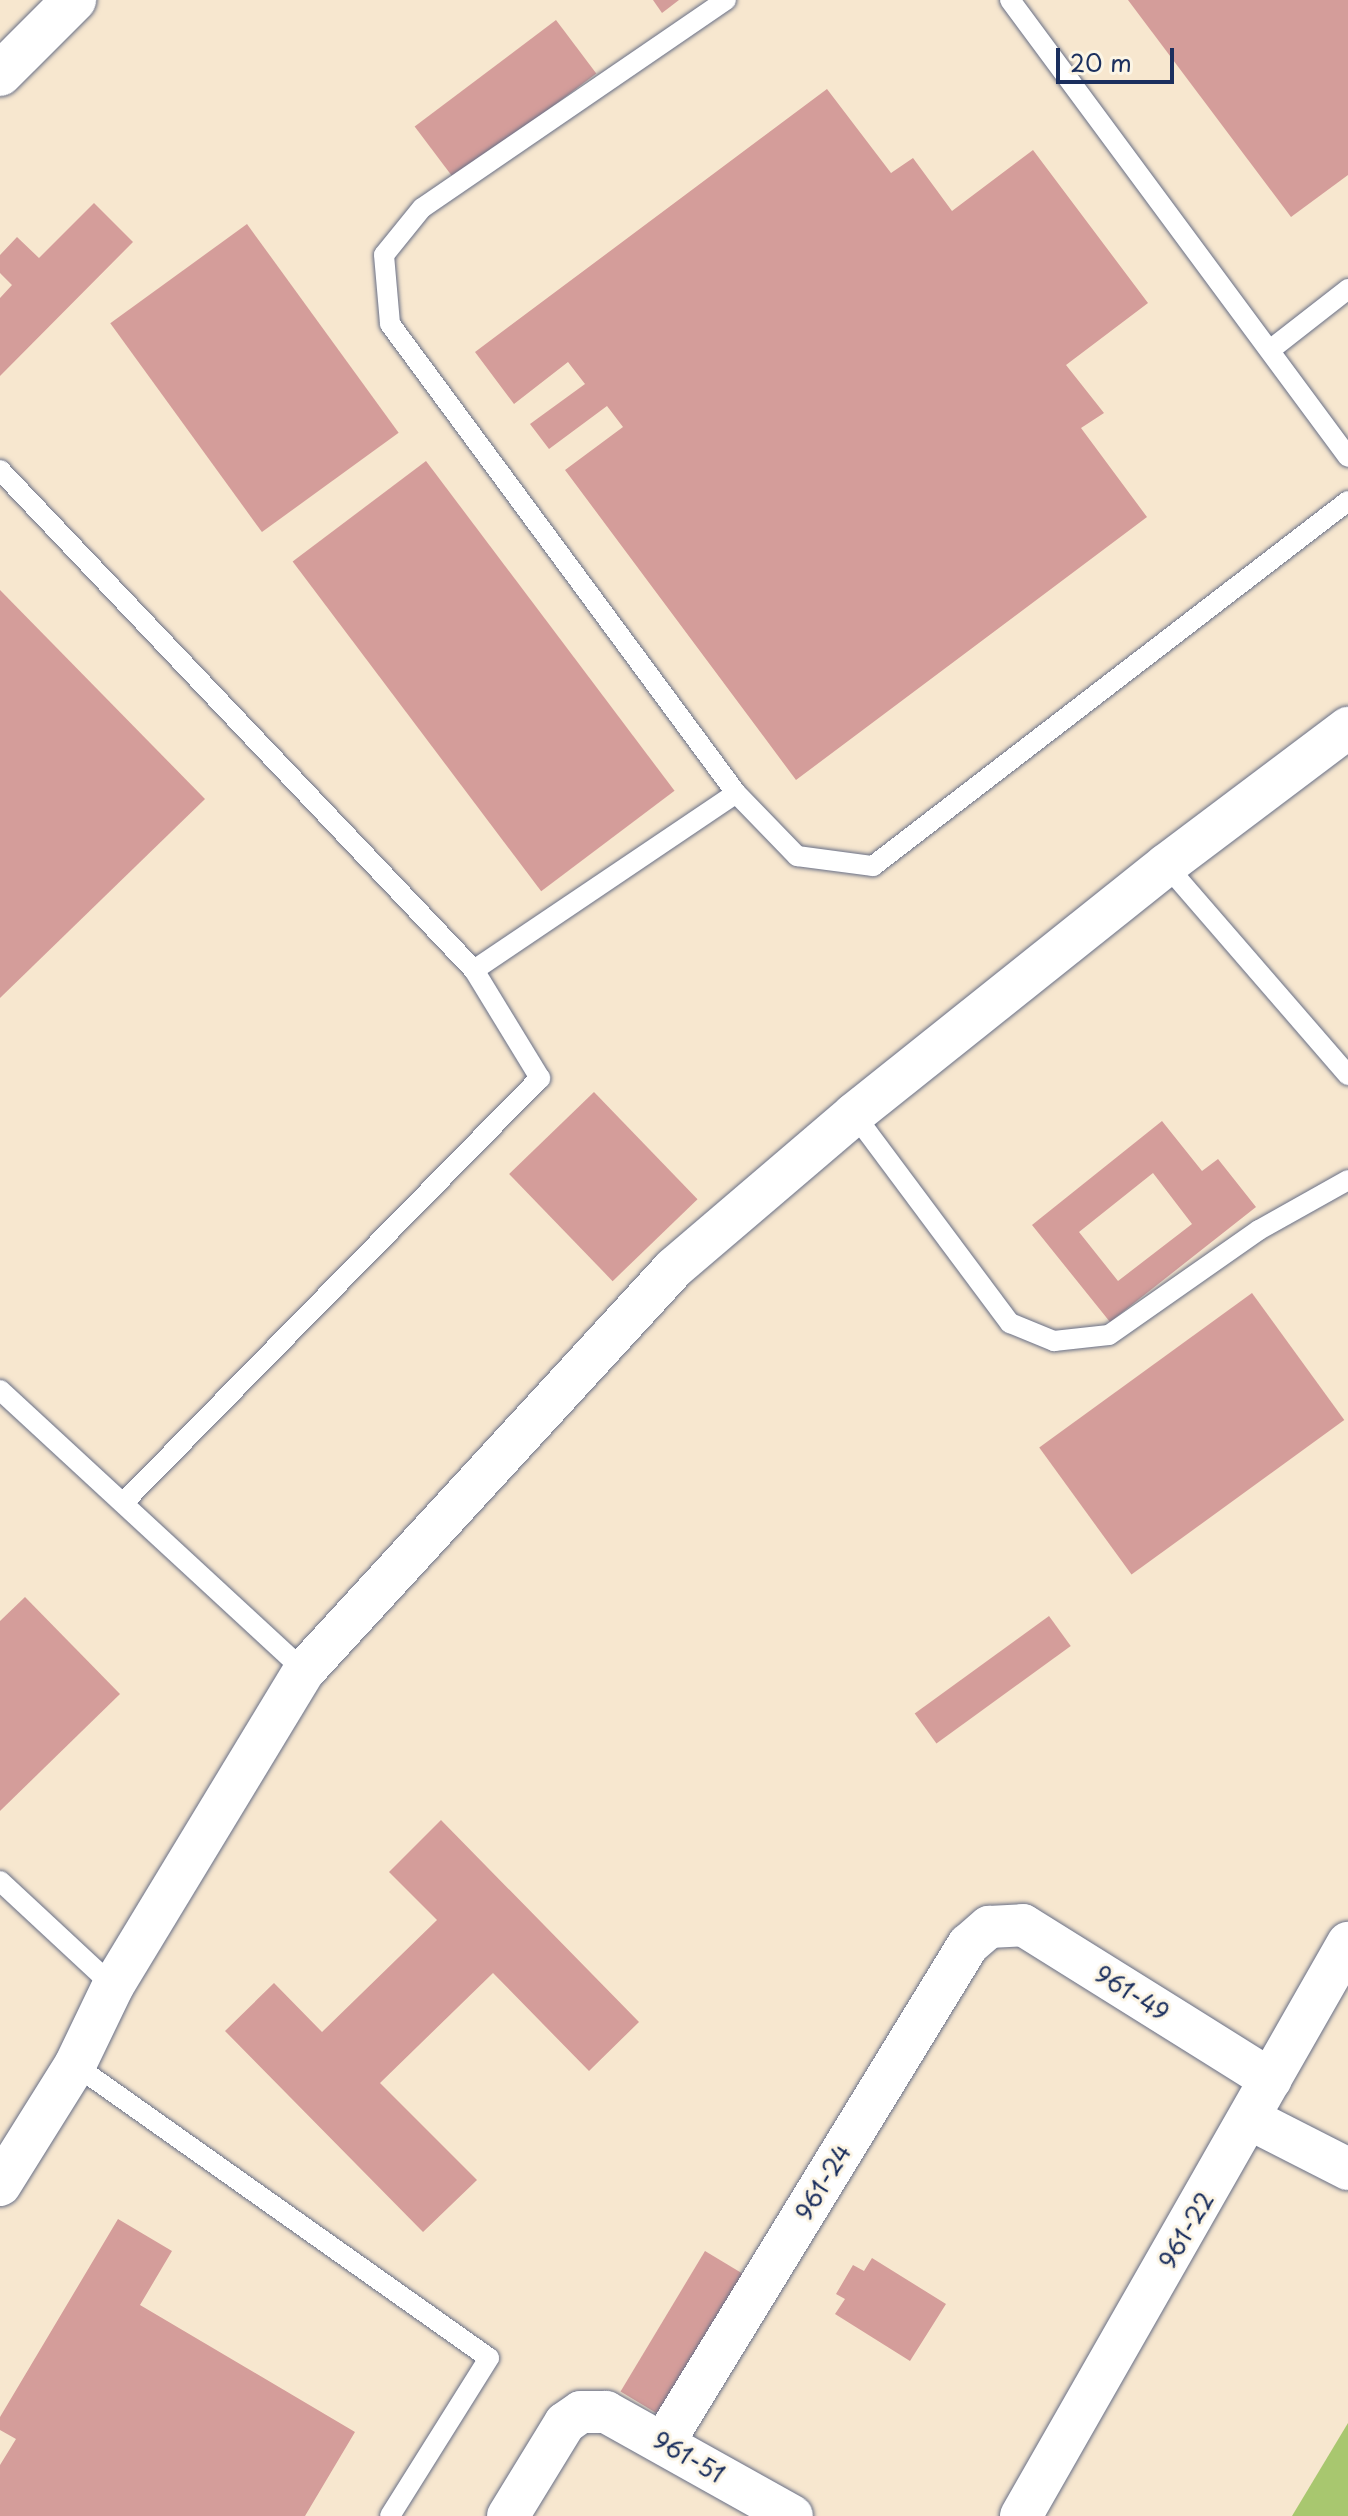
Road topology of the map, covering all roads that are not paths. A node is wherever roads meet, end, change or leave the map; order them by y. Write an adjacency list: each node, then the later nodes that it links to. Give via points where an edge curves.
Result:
1 (74, 0): 4 (street)
2 (726, 0): 11 (lane, via 422,208 384,255 390,324)
3 (1010, 0): 6 (lane)
4 (0, 74)
5 (1348, 289): 6 (lane)
6 (1270, 350): 7 (lane)
7 (1348, 457)
8 (0, 470): 13 (lane)
9 (1348, 501): 11 (lane, via 873,866 797,856)
10 (1348, 728): 12 (street)
11 (736, 793): 13 (lane)
12 (1166, 865): 14 (lane); 15 (street)
13 (474, 970): 18 (lane, via 540,1078)
14 (1348, 1075)
15 (854, 1114): 16 (lane, via 1010,1323 1054,1341 1109,1335 1259,1230); 19 (street, via 674,1268)
16 (1348, 1180)
17 (0, 1390): 18 (lane)
18 (124, 1502): 19 (lane)
19 (304, 1671): 23 (street)
20 (0, 1881): 23 (lane)
21 (989, 1927): 25 (street, 961-49, via 1023,1925); 29 (street, 961-24, via 968,1945)
22 (1348, 1943): 25 (street, 961-22)
23 (113, 1986): 24 (street)
24 (75, 2065): 28 (street); 30 (lane, via 489,2358)
25 (1271, 2080): 26 (street, 961-22)
26 (1250, 2119): 27 (street); 33 (street, 961-22)
27 (1348, 2169)
28 (0, 2185)
29 (664, 2442): 31 (street, 961-51, via 606,2412 581,2412 565,2423); 32 (street, 961-51)
30 (390, 2516)
31 (508, 2516)
32 (792, 2516)
33 (1021, 2516)

